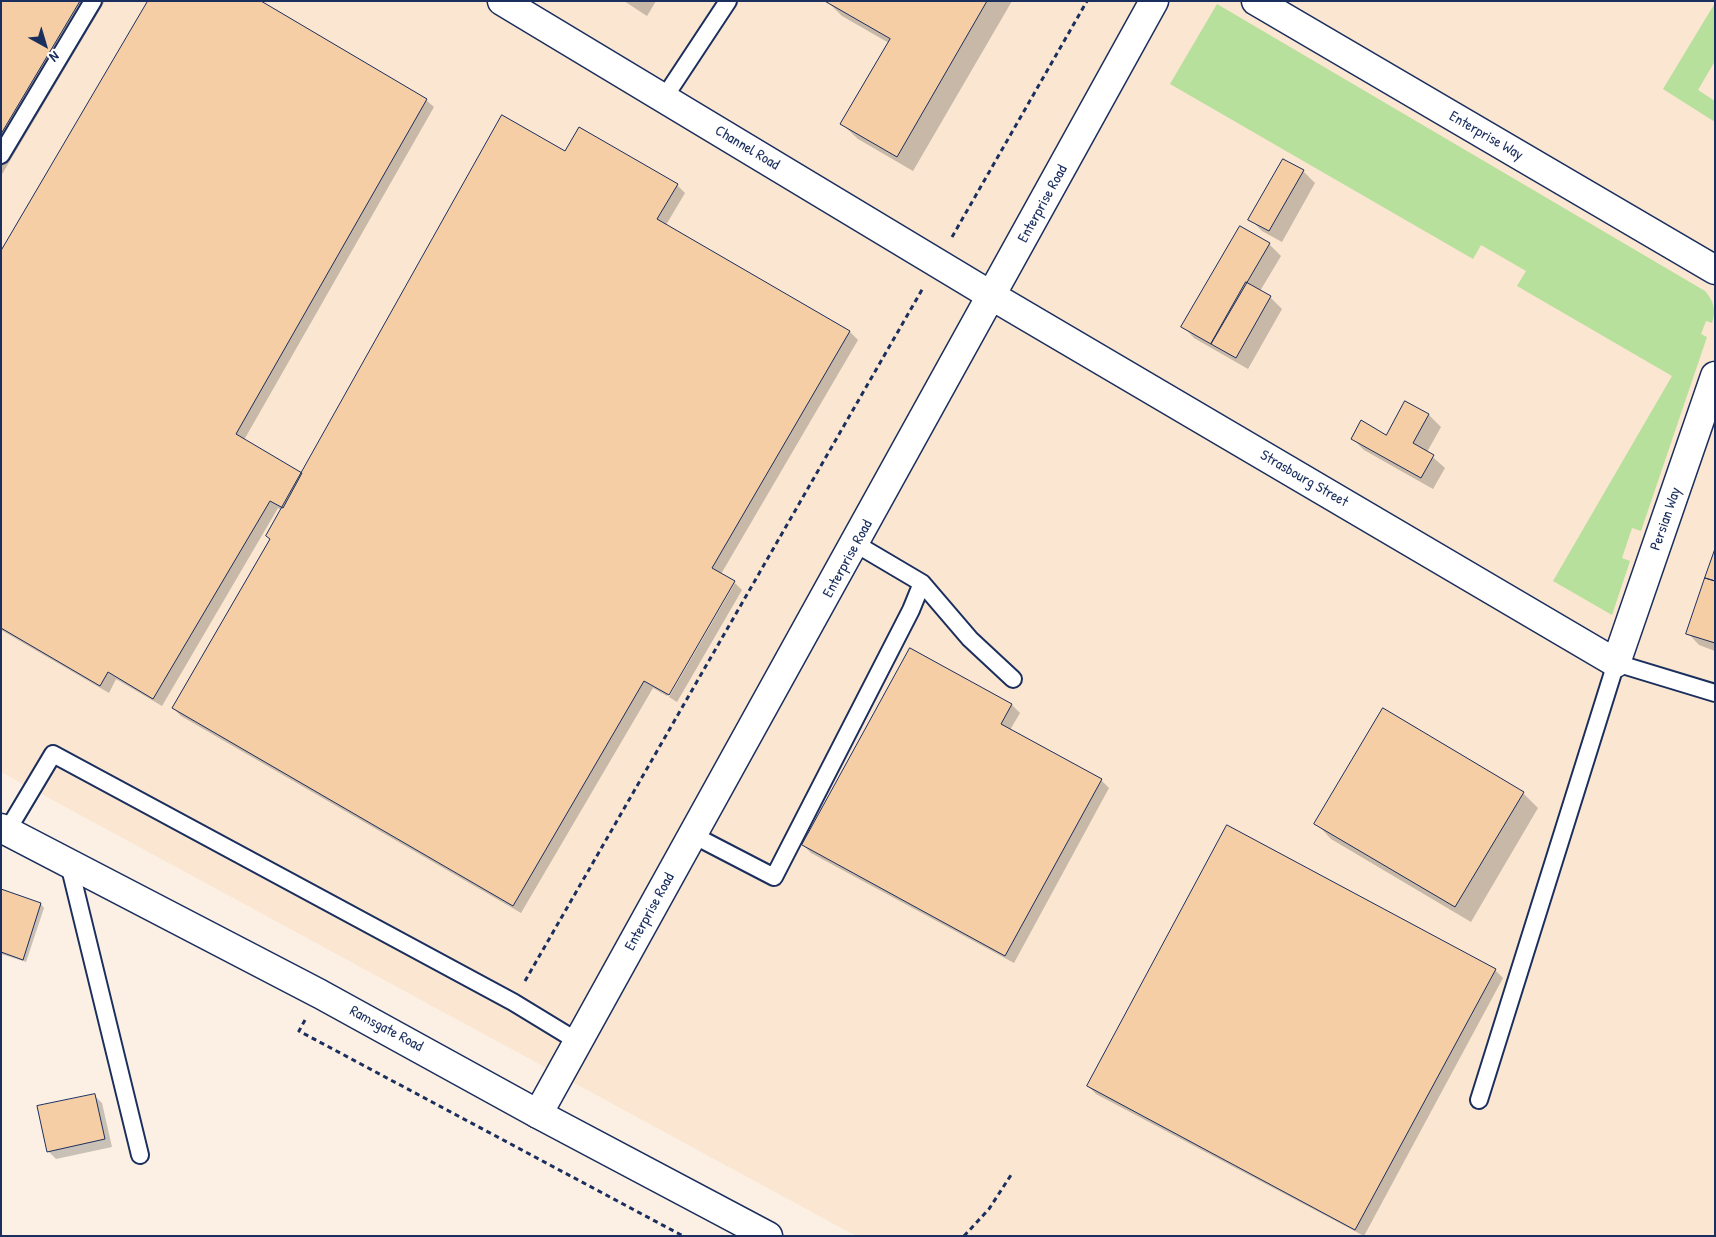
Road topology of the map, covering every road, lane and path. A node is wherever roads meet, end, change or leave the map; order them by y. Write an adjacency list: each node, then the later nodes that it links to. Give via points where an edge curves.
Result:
1 (93, 1): 8 (lane)
2 (502, 1): 7 (street, Channel Road)
3 (728, 1): 7 (lane)
4 (1087, 1): 9 (path)
5 (1154, 1): 11 (street, Enterprise Road)
6 (1256, 1): 10 (street, Enterprise Way)
7 (664, 98): 9 (street, Channel Road)
8 (1, 155)
9 (937, 262): 11 (street, Channel Road); 22 (path)
10 (1715, 270)
11 (992, 296): 13 (street, Enterprise Road); 15 (street, Strasbourg Street)
12 (1715, 376): 15 (street, Persian Way)
13 (856, 544): 14 (lane); 19 (street, Enterprise Road)
14 (922, 583): 16 (lane, via 970,639); 19 (lane, via 774,877)
15 (1616, 663): 17 (lane); 24 (lane)
16 (1013, 679)
17 (1715, 693)
18 (4, 830): 20 (street, Ramsgate Road); 22 (lane, via 53,754)
19 (693, 835): 23 (street, Enterprise Road)
20 (69, 864): 21 (street, Ramsgate Road); 26 (lane)
21 (320, 994): 25 (street, Ramsgate Road); 28 (path, via 299,1031)
22 (513, 1002): 23 (lane)
23 (577, 1041): 25 (street, Enterprise Road)
24 (1479, 1100)
25 (538, 1114): 29 (street, Ramsgate Road)
26 (140, 1155)
27 (1011, 1175): 30 (path, via 989,1209)
28 (683, 1236)
29 (768, 1236)
30 (964, 1236)

